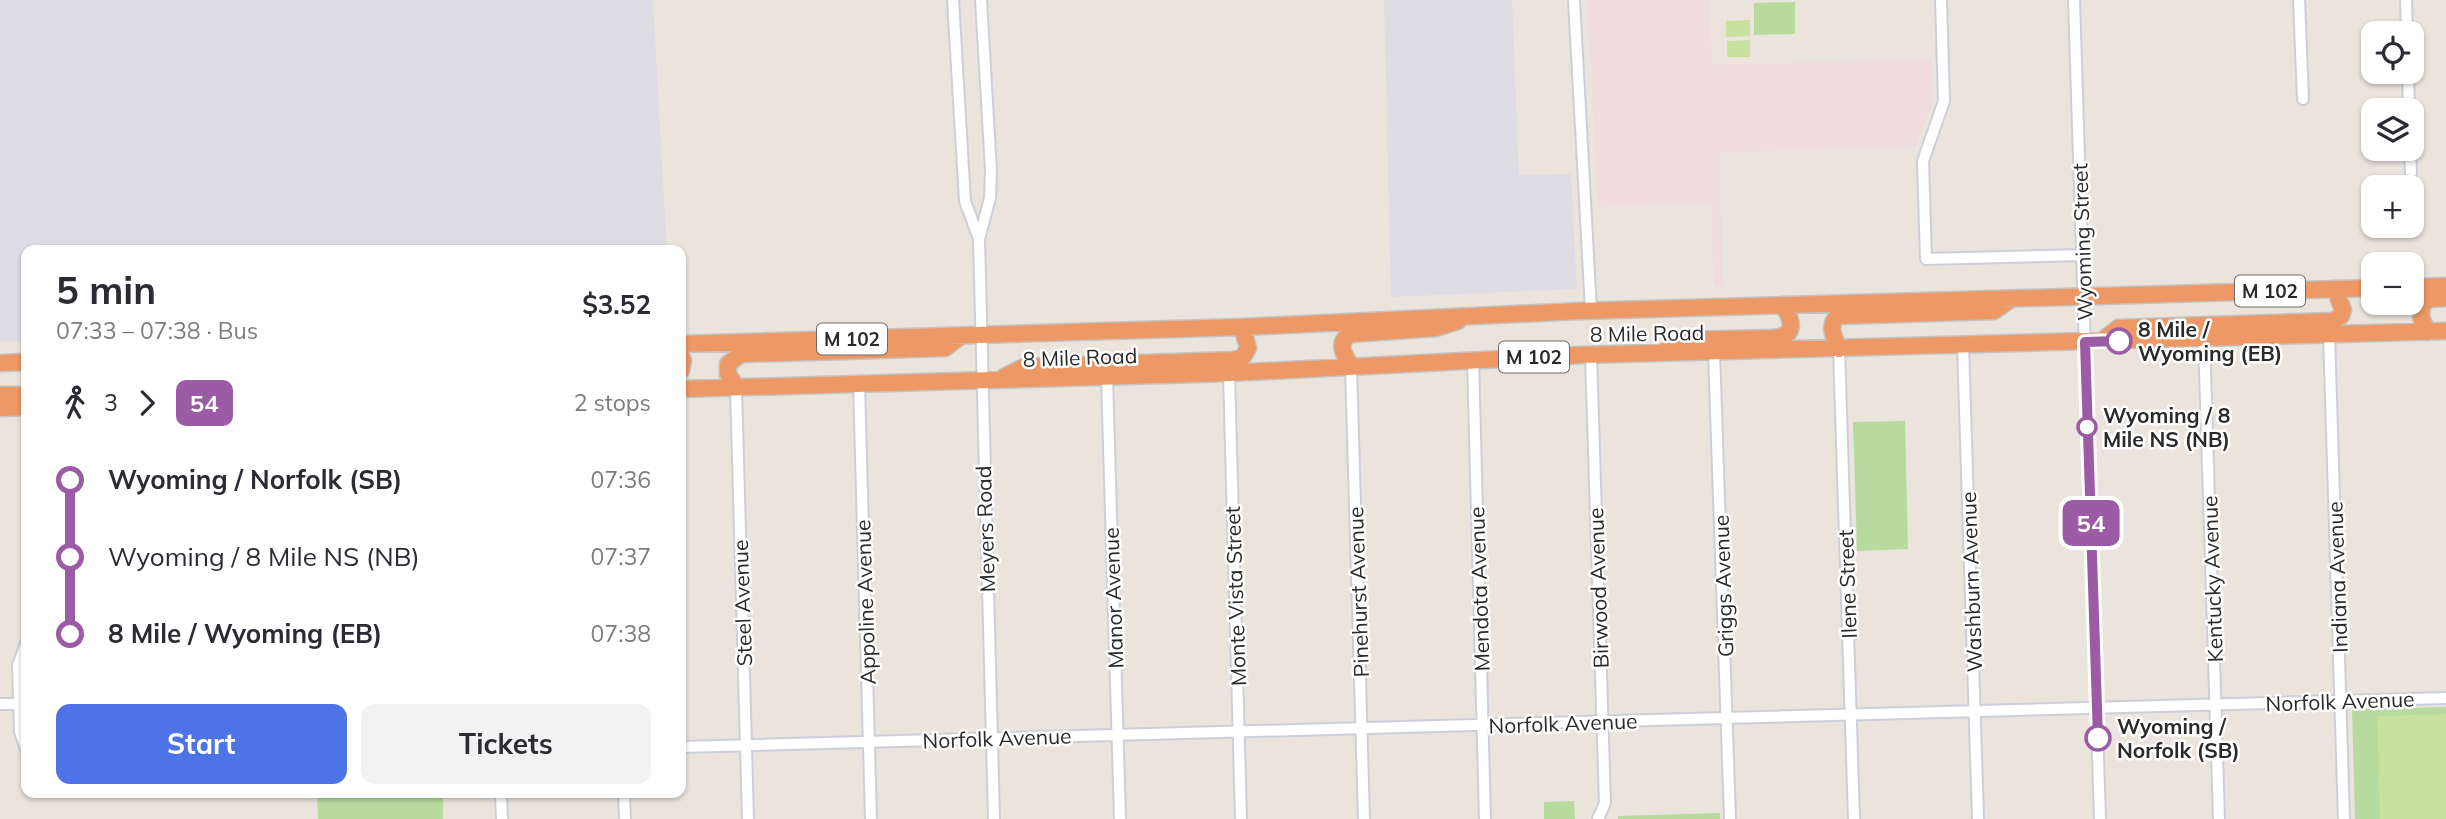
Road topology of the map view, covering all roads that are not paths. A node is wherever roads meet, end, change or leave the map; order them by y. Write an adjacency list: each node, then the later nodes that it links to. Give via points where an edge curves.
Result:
1 (953, 0): 12 (street, Meyers Road, via 965,201)
2 (981, 0): 12 (street, Meyers Road, via 991,170 990,198)
3 (1574, 0): 22 (street)
4 (1941, 0): 13 (street, via 1944,93 1923,161 1926,259)
5 (2074, 0): 13 (street, Wyoming Street)
6 (2299, 0): 9 (street)
7 (2406, 0): 8 (street)
8 (2407, 21)
9 (2303, 99)
10 (2410, 161): 11 (street)
11 (2411, 173)
12 (979, 239): 29 (street, Meyers Road)
13 (2082, 255): 18 (street, Wyoming Street)
14 (2446, 286): 15 (highway)
15 (2424, 287)
16 (2361, 288): 17 (highway, M 102)
17 (2335, 289): 18 (highway, M 102); 31 (highway, via 2343,310 2333,321 2118,328)
18 (2084, 297): 20 (highway, 8 Mile Road / M 102); 32 (street, Wyoming Street)
19 (2446, 298): 26 (highway, via 2422,304)
20 (2011, 299): 21 (highway, 8 Mile Road / M 102); 35 (highway, via 1994,311 1838,316 1832,330)
21 (1783, 305): 22 (highway, 8 Mile Road / M 102); 37 (highway, via 1791,320 1786,335 1688,340)
22 (1591, 310): 23 (highway, 8 Mile Road / M 102)
23 (1477, 314): 24 (highway, 8 Mile Road / M 102); 42 (highway, via 1436,328 1350,334 1342,345)
24 (1242, 327): 29 (highway, 8 Mile Road / M 102); 46 (highway, via 1248,348 1234,360 1024,367)
25 (2446, 331): 26 (highway, 8 Mile Road / M 102)
26 (2427, 332): 27 (highway, 8 Mile Road / M 102)
27 (2329, 334): 30 (highway, 8 Mile Road / M 102); 56 (street, Indiana Avenue)
28 (961, 336): 29 (highway, 8 Mile Road / M 102); 33 (highway, 8 Mile Road / M 102); 48 (highway, via 945,348 741,354 728,364)
29 (981, 336): 45 (street, Meyers Road)
30 (2204, 338): 31 (highway, 8 Mile Road / M 102); 59 (street, Kentucky Avenue)
31 (2102, 341): 32 (highway, 8 Mile Road / M 102)
32 (2085, 342): 34 (highway, 8 Mile Road / M 102); 60 (street, Wyoming Street)
33 (686, 344)
34 (1963, 345): 35 (highway, 8 Mile Road / M 102); 61 (street, Washburn Avenue)
35 (1839, 349): 36 (highway, 8 Mile Road / M 102); 62 (street, Ilene Street)
36 (1714, 352): 37 (highway, 8 Mile Road / M 102); 63 (street, Griggs Avenue)
37 (1659, 353): 38 (highway, 8 Mile Road / M 102)
38 (1591, 355): 39 (highway, 8 Mile Road / M 102); 64 (street, Birwood Avenue)
39 (1473, 359): 42 (highway, 8 Mile Road / M 102); 65 (street, Mendota Avenue)
40 (21, 362): 41 (highway)
41 (0, 363)
42 (1350, 366): 43 (highway, 8 Mile Road / M 102); 66 (street, Pinehurst Avenue)
43 (1229, 373): 44 (highway, 8 Mile Road / M 102); 67 (street, Monte Vista Street)
44 (1107, 377): 46 (highway, 8 Mile Road / M 102); 69 (street, Manor Avenue)
45 (981, 380): 46 (highway, 8 Mile Road / M 102); 47 (highway, 8 Mile Road / M 102); 70 (street, Meyers Road)
46 (999, 380)
47 (859, 384): 48 (highway, 8 Mile Road / M 102); 71 (street, Appoline Avenue)
48 (736, 387): 49 (highway, 8 Mile Road / M 102); 72 (street, Steel Avenue)
49 (686, 389)
50 (0, 395): 51 (highway)
51 (21, 395)
52 (21, 407): 53 (highway)
53 (0, 408)
54 (21, 657): 58 (street)
55 (2446, 698): 56 (street, Norfolk Avenue)
56 (2340, 701): 59 (street, Norfolk Avenue); 91 (street, Indiana Avenue)
57 (0, 704): 58 (street)
58 (19, 704): 68 (street)
59 (2216, 704): 60 (street, Norfolk Avenue); 90 (street, Kentucky Avenue)
60 (2097, 707): 61 (street, Norfolk Avenue); 89 (street, Wyoming Street)
61 (1975, 710): 62 (street, Norfolk Avenue); 88 (street, Washburn Avenue)
62 (1850, 716): 63 (street, Norfolk Avenue); 87 (street, Ilene Street)
63 (1727, 718): 64 (street, Norfolk Avenue); 86 (street, Griggs Avenue)
64 (1602, 722): 65 (street, Norfolk Avenue); 85 (street, Birwood Avenue, via 1605,803)
65 (1483, 726): 66 (street, Norfolk Avenue); 84 (street, Mendota Avenue)
66 (1362, 728): 67 (street, Norfolk Avenue); 83 (street, Pinehurst Avenue)
67 (1239, 732): 69 (street, Norfolk Avenue); 82 (street, Monte Vista Street)
68 (21, 735)
69 (1117, 735): 70 (street, Norfolk Avenue); 81 (street, Manor Avenue)
70 (992, 738): 71 (street, Norfolk Avenue); 80 (street, Meyers Road)
71 (869, 742): 72 (street, Norfolk Avenue); 79 (street, Appoline Avenue)
72 (746, 745): 73 (street, Norfolk Avenue); 78 (street, Steel Avenue)
73 (686, 747)
74 (501, 798): 76 (street)
75 (624, 798): 77 (street)
76 (502, 819)
77 (625, 819)
78 (748, 819)
79 (872, 819)
80 (994, 819)
81 (1120, 819)
82 (1241, 819)
83 (1364, 819)
84 (1485, 819)
85 (1598, 819)
86 (1730, 819)
87 (1854, 819)
88 (1978, 819)
89 (2100, 819)
90 (2219, 819)
91 (2344, 819)

